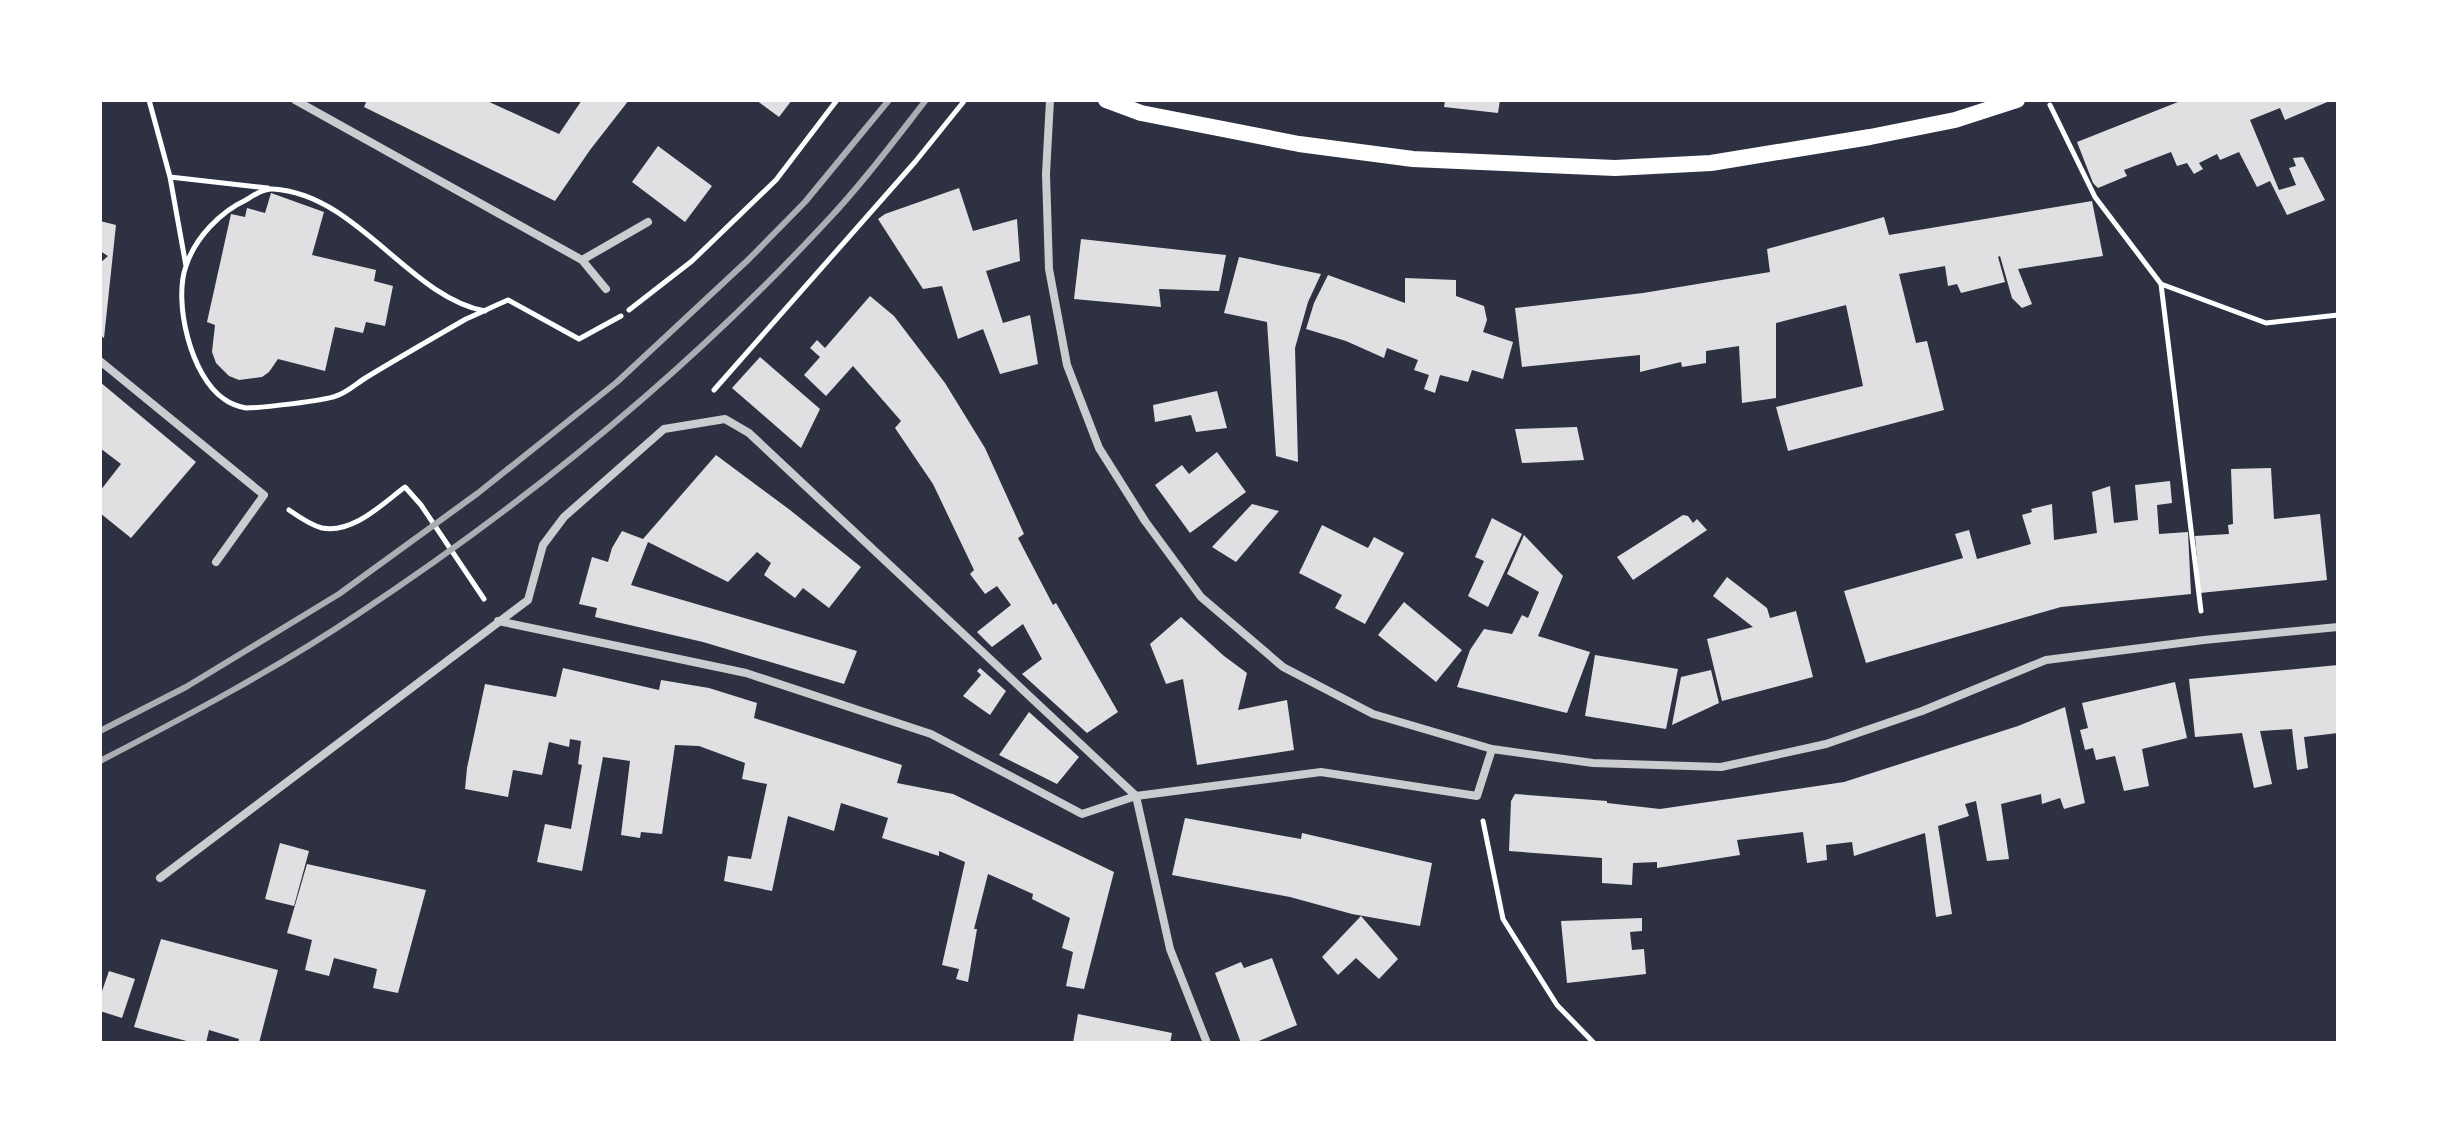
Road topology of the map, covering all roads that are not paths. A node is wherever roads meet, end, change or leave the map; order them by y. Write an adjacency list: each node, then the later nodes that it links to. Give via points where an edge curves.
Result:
1 (295, 100): 6 (street)
2 (1050, 100): 12 (street, via 1049,269 1067,365 1099,448 1145,521 1201,597 1283,667 1373,714)
3 (1106, 100): 4 (main road, via 1141,113 1313,146 1413,159 1615,168 1711,163 1870,137 1955,120)
4 (2017, 100)
5 (648, 222): 6 (street)
6 (582, 260): 7 (street)
7 (606, 289)
8 (100, 361): 9 (street, via 264,495)
9 (216, 562)
10 (498, 621): 13 (street, via 746,673 789,687 931,734 1082,814); 13 (street, via 528,600 543,545 564,517 664,429 725,419 749,433); 14 (street)
11 (2338, 627): 12 (street, via 2046,660 1826,744 1721,767 1593,763)
12 (1492, 749): 13 (street, via 1477,796 1321,772)
13 (1136, 796): 15 (street, via 1170,949)
14 (160, 878)
15 (1207, 1043)

